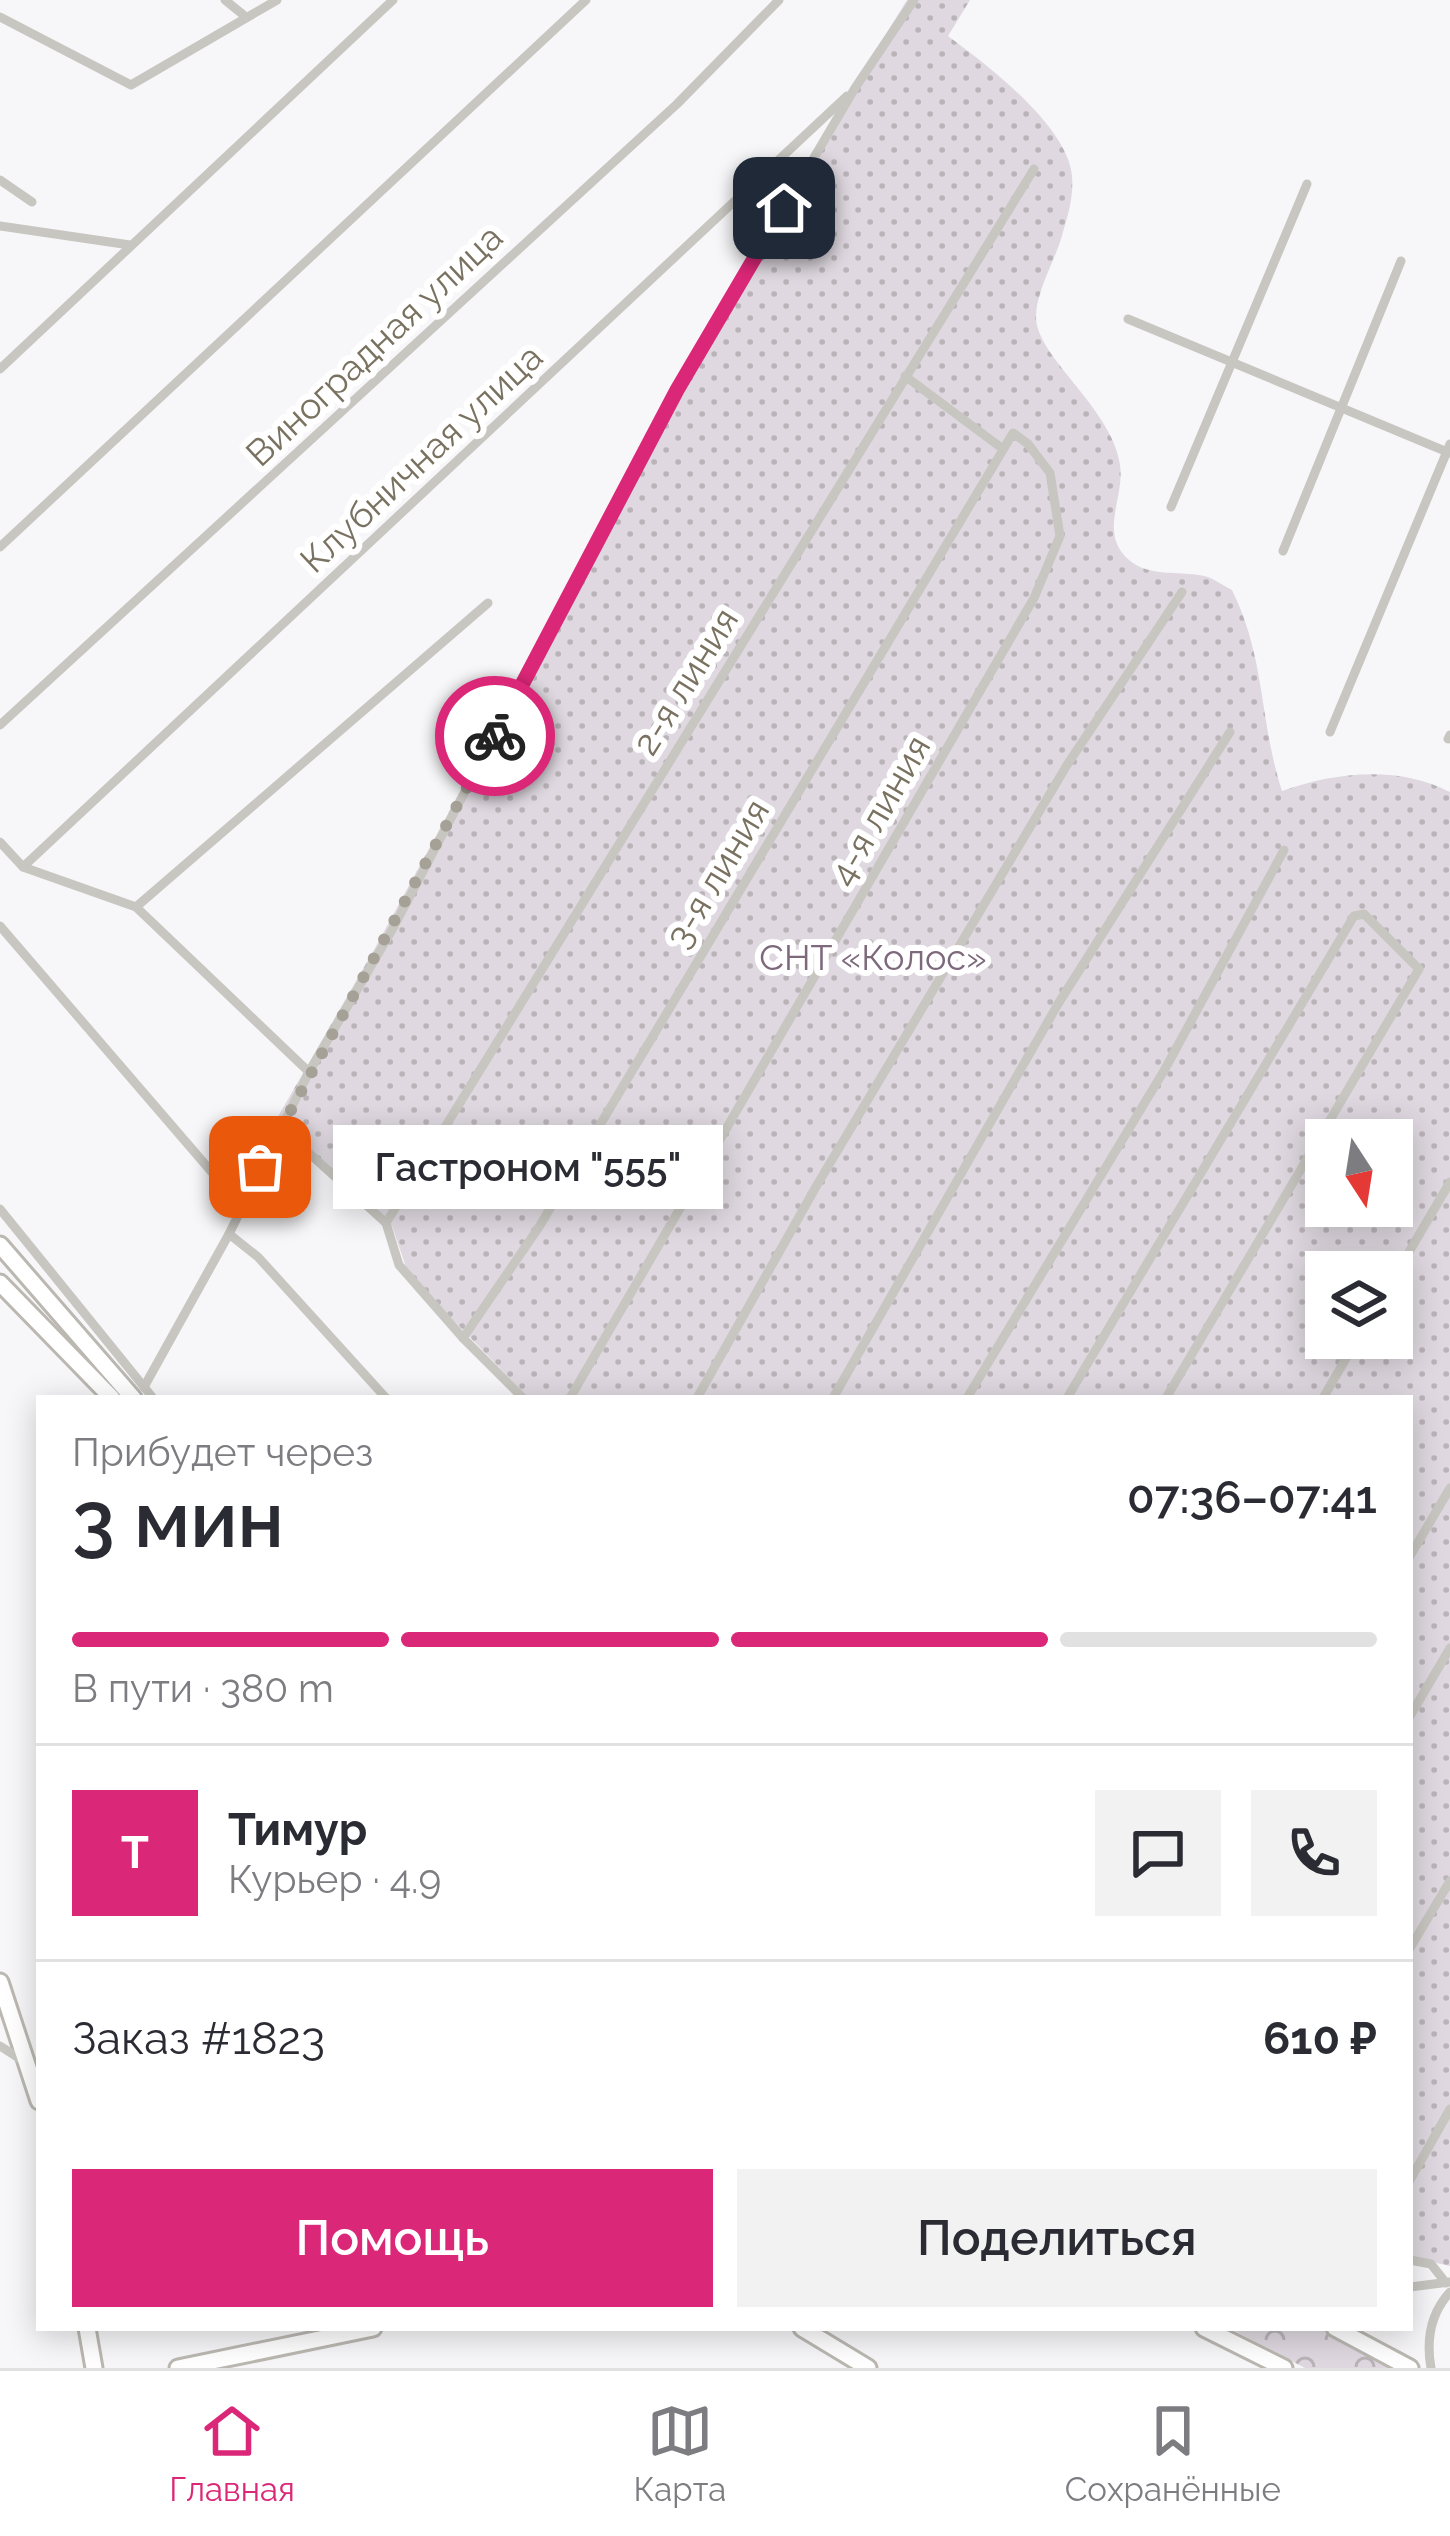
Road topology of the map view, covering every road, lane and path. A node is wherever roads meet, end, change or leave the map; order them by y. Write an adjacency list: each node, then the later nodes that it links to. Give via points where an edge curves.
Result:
1 (225, 0): 8 (street)
2 (278, 0): 8 (street)
3 (393, 0): 15 (street)
4 (586, 0): 26 (street)
5 (779, 0): 30 (street, Виноградная улица, via 677,104)
6 (914, 0): 9 (street)
7 (0, 16): 8 (street, via 131,85)
8 (246, 17)
9 (855, 88): 35 (street, Клубничная улица); 38 (street, via 677,390)
10 (1034, 169): 20 (street, 2-я линия)
11 (0, 180): 13 (street)
12 (1306, 184): 18 (street)
13 (32, 202)
14 (0, 226): 15 (street)
15 (130, 245): 19 (street)
16 (1401, 261): 21 (street)
17 (1127, 319): 18 (street)
18 (1232, 362): 21 (street); 25 (street)
19 (0, 369)
20 (905, 376): 23 (street); 43 (street, 2-я линия)
21 (1341, 408): 24 (street); 27 (street)
22 (1013, 433): 23 (street, 3-я линия); 54 (street, 4-я линия, via 1050,473 1060,536 1034,598)
23 (1004, 449): 48 (street, 3-я линия, via 539,1227)
24 (1449, 450): 32 (street)
25 (1171, 507)
26 (0, 547)
27 (1283, 550)
28 (1182, 592): 55 (street, via 1055,785)
29 (488, 603): 36 (street)
30 (0, 724)
31 (1230, 732): 56 (street, via 1058,1004)
32 (1330, 732)
33 (0, 842): 35 (street)
34 (1284, 850): 57 (street, via 1165,1069)
35 (23, 866): 36 (street)
36 (136, 908): 38 (street)
37 (0, 926): 41 (street)
38 (309, 1072): 39 (street)
39 (280, 1127): 41 (street); 43 (street)
40 (1450, 1182): 46 (street)
41 (241, 1206): 44 (street)
42 (0, 1210): 50 (street)
43 (386, 1223): 48 (street, via 399,1264)
44 (229, 1234): 50 (street); 52 (street)
45 (0, 1245): 50 (main road)
46 (1410, 1251)
47 (0, 1283): 51 (main road)
48 (463, 1338): 53 (street)
49 (1346, 1359): 60 (street)
50 (138, 1393)
51 (109, 1395)
52 (383, 1395)
53 (520, 1395)
54 (572, 1395)
55 (699, 1395)
56 (835, 1395)
57 (969, 1395)
58 (1069, 1395): 59 (street, via 1354,916 1367,916 1419,969)
59 (1168, 1395)
60 (1325, 1395)
61 (1450, 1489): 62 (street)
62 (1413, 1551)
63 (1450, 1648): 64 (street)
64 (1413, 1711)
65 (1450, 1881): 66 (street)
66 (1413, 1943)
67 (0, 1982): 69 (main road)
68 (0, 2046): 69 (street)
69 (30, 2065): 70 (main road)
70 (36, 2089)
71 (1450, 2109): 72 (street)
72 (1413, 2175)
73 (1413, 2261): 74 (street, via 1431,2264)
74 (1448, 2286): 75 (street); 87 (street, via 1432,2320)
75 (1413, 2287)
76 (88, 2331): 82 (main road)
77 (358, 2331): 83 (main road)
78 (807, 2331): 84 (main road)
79 (1210, 2331): 81 (main road)
80 (1341, 2331): 86 (main road)
81 (1268, 2362): 85 (main road)
82 (94, 2368)
83 (178, 2368)
84 (868, 2368)
85 (1284, 2368)
86 (1410, 2368)
87 (1431, 2368)

